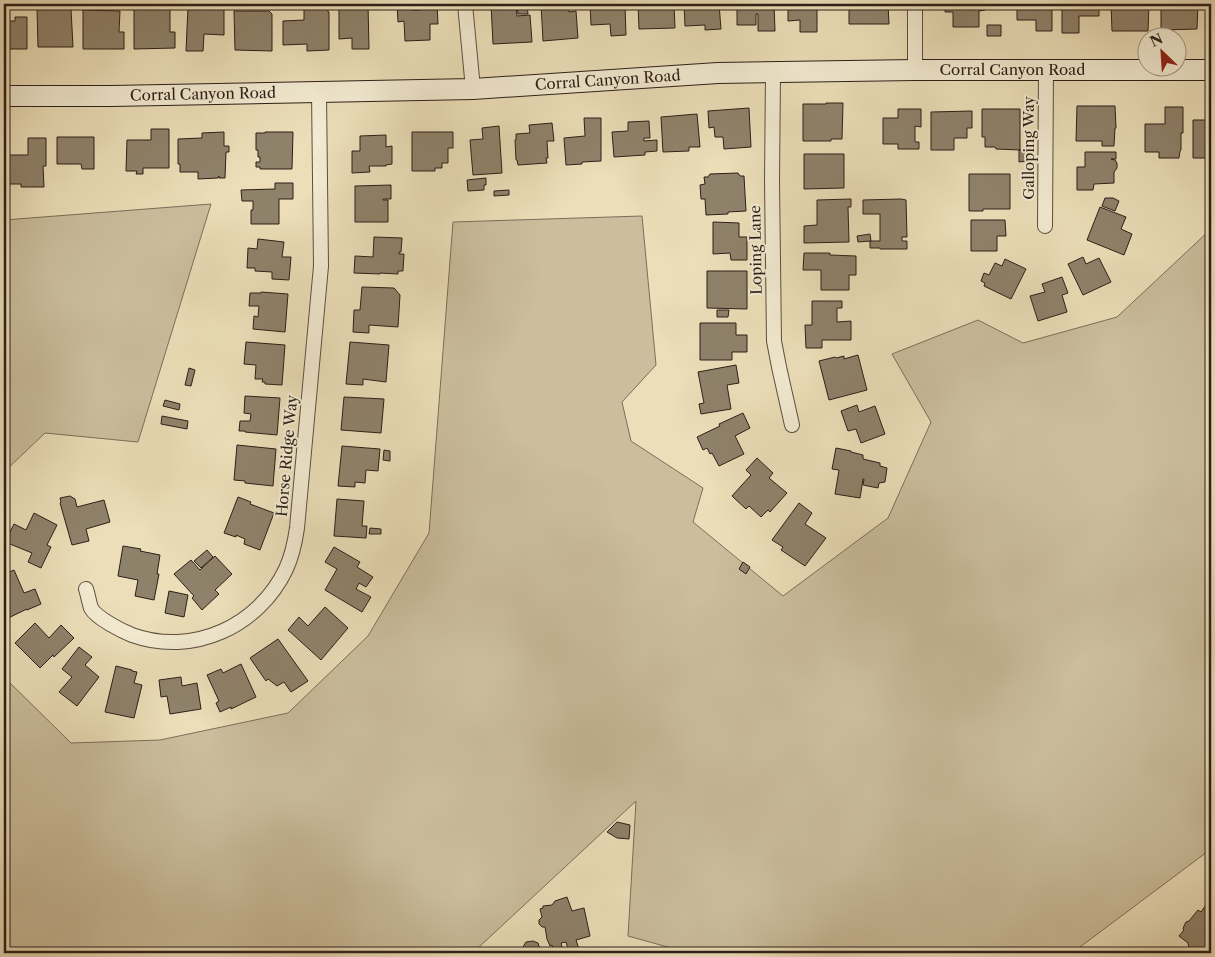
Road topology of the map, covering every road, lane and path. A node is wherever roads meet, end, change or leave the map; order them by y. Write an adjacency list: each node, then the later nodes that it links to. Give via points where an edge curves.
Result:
1 (465, 4): 7 (street)
2 (915, 4): 3 (street)
3 (915, 70): 4 (main road, Corral Canyon Road); 6 (main road, Corral Canyon Road)
4 (1046, 70): 5 (main road, Corral Canyon Road); 10 (street, Galloping Way)
5 (1211, 70)
6 (773, 73): 7 (main road, Corral Canyon Road, via 718,73); 11 (street, Loping Lane, via 774,341)
7 (473, 88): 8 (main road, Corral Canyon Road)
8 (319, 92): 9 (main road, Corral Canyon Road); 12 (street, Horse Ridge Way, via 321,266 297,528 286,569 262,605 251,615 212,636 182,642 152,640 110,624 92,610)
9 (4, 96)
10 (1045, 226)
11 (792, 425)
12 (86, 590)

